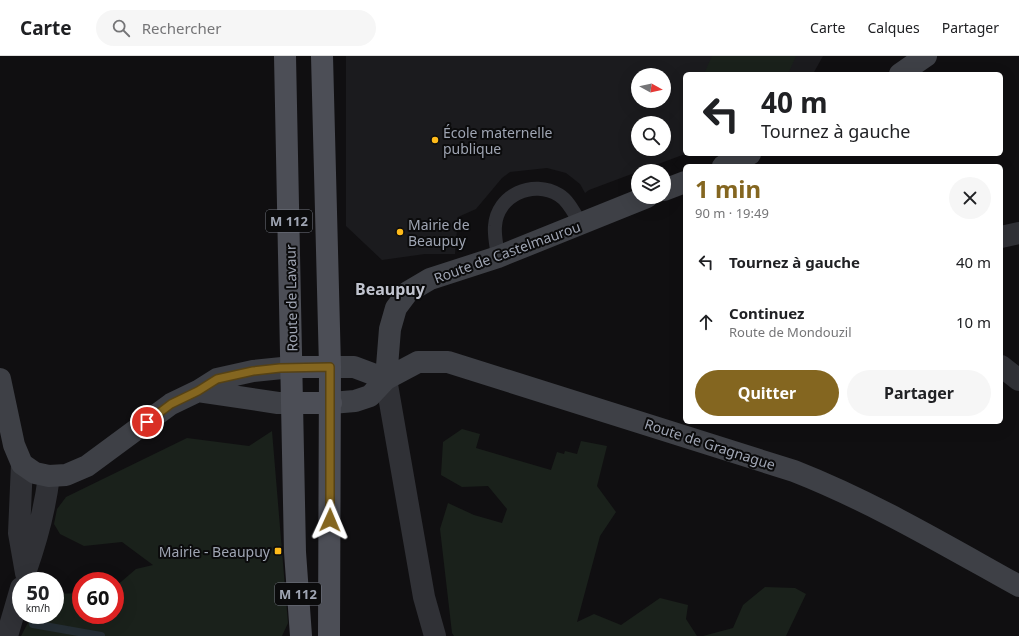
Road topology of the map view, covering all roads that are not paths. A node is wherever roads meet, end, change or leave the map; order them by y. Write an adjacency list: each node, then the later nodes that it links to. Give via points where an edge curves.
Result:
1 (285, 56): 14 (main road, Route de Lavaur / M 112)
2 (322, 56): 15 (main road, M 112)
3 (926, 56): 4 (street)
4 (903, 72)
5 (746, 156): 6 (street)
6 (728, 164)
7 (683, 183): 8 (street)
8 (671, 187)
9 (631, 204): 10 (street, Route de Castelmaurou)
10 (581, 224): 13 (street, Route de Castelmaurou); 13 (lane, via 568,203 559,195 540,188 518,192 506,200 498,213 495,226)
11 (1019, 233): 12 (street)
12 (1003, 237)
13 (498, 257): 17 (street, Route de Castelmaurou, via 430,280 408,292 396,308 390,329)
14 (292, 367): 15 (main road); 20 (street, via 253,371 217,379); 21 (main road, Route de Lavaur / M 112)
15 (330, 367): 17 (street, via 354,367); 22 (main road, M 112)
16 (1003, 368): 19 (street)
17 (386, 379): 22 (street, Route de Gragnague, via 370,396 355,402); 27 (street, Route de Gragnague, via 418,362 448,362 794,471 836,487 887,513); 32 (street, via 424,597)
18 (0, 380): 23 (street, via 14,445)
19 (1019, 380)
20 (198, 391): 21 (street); 24 (street, via 171,404 87,466 66,475)
21 (293, 403): 22 (main road); 30 (main road, Route de Lavaur / M 112, via 295,552)
22 (331, 403): 31 (main road, M 112)
23 (22, 464): 24 (street, via 35,473); 25 (street, via 19,532)
24 (50, 476): 26 (street, via 42,520)
25 (22, 572)
26 (26, 572)
27 (1019, 586)
28 (12, 619): 29 (street)
29 (7, 636)
30 (301, 636)
31 (329, 636)
32 (435, 636)

